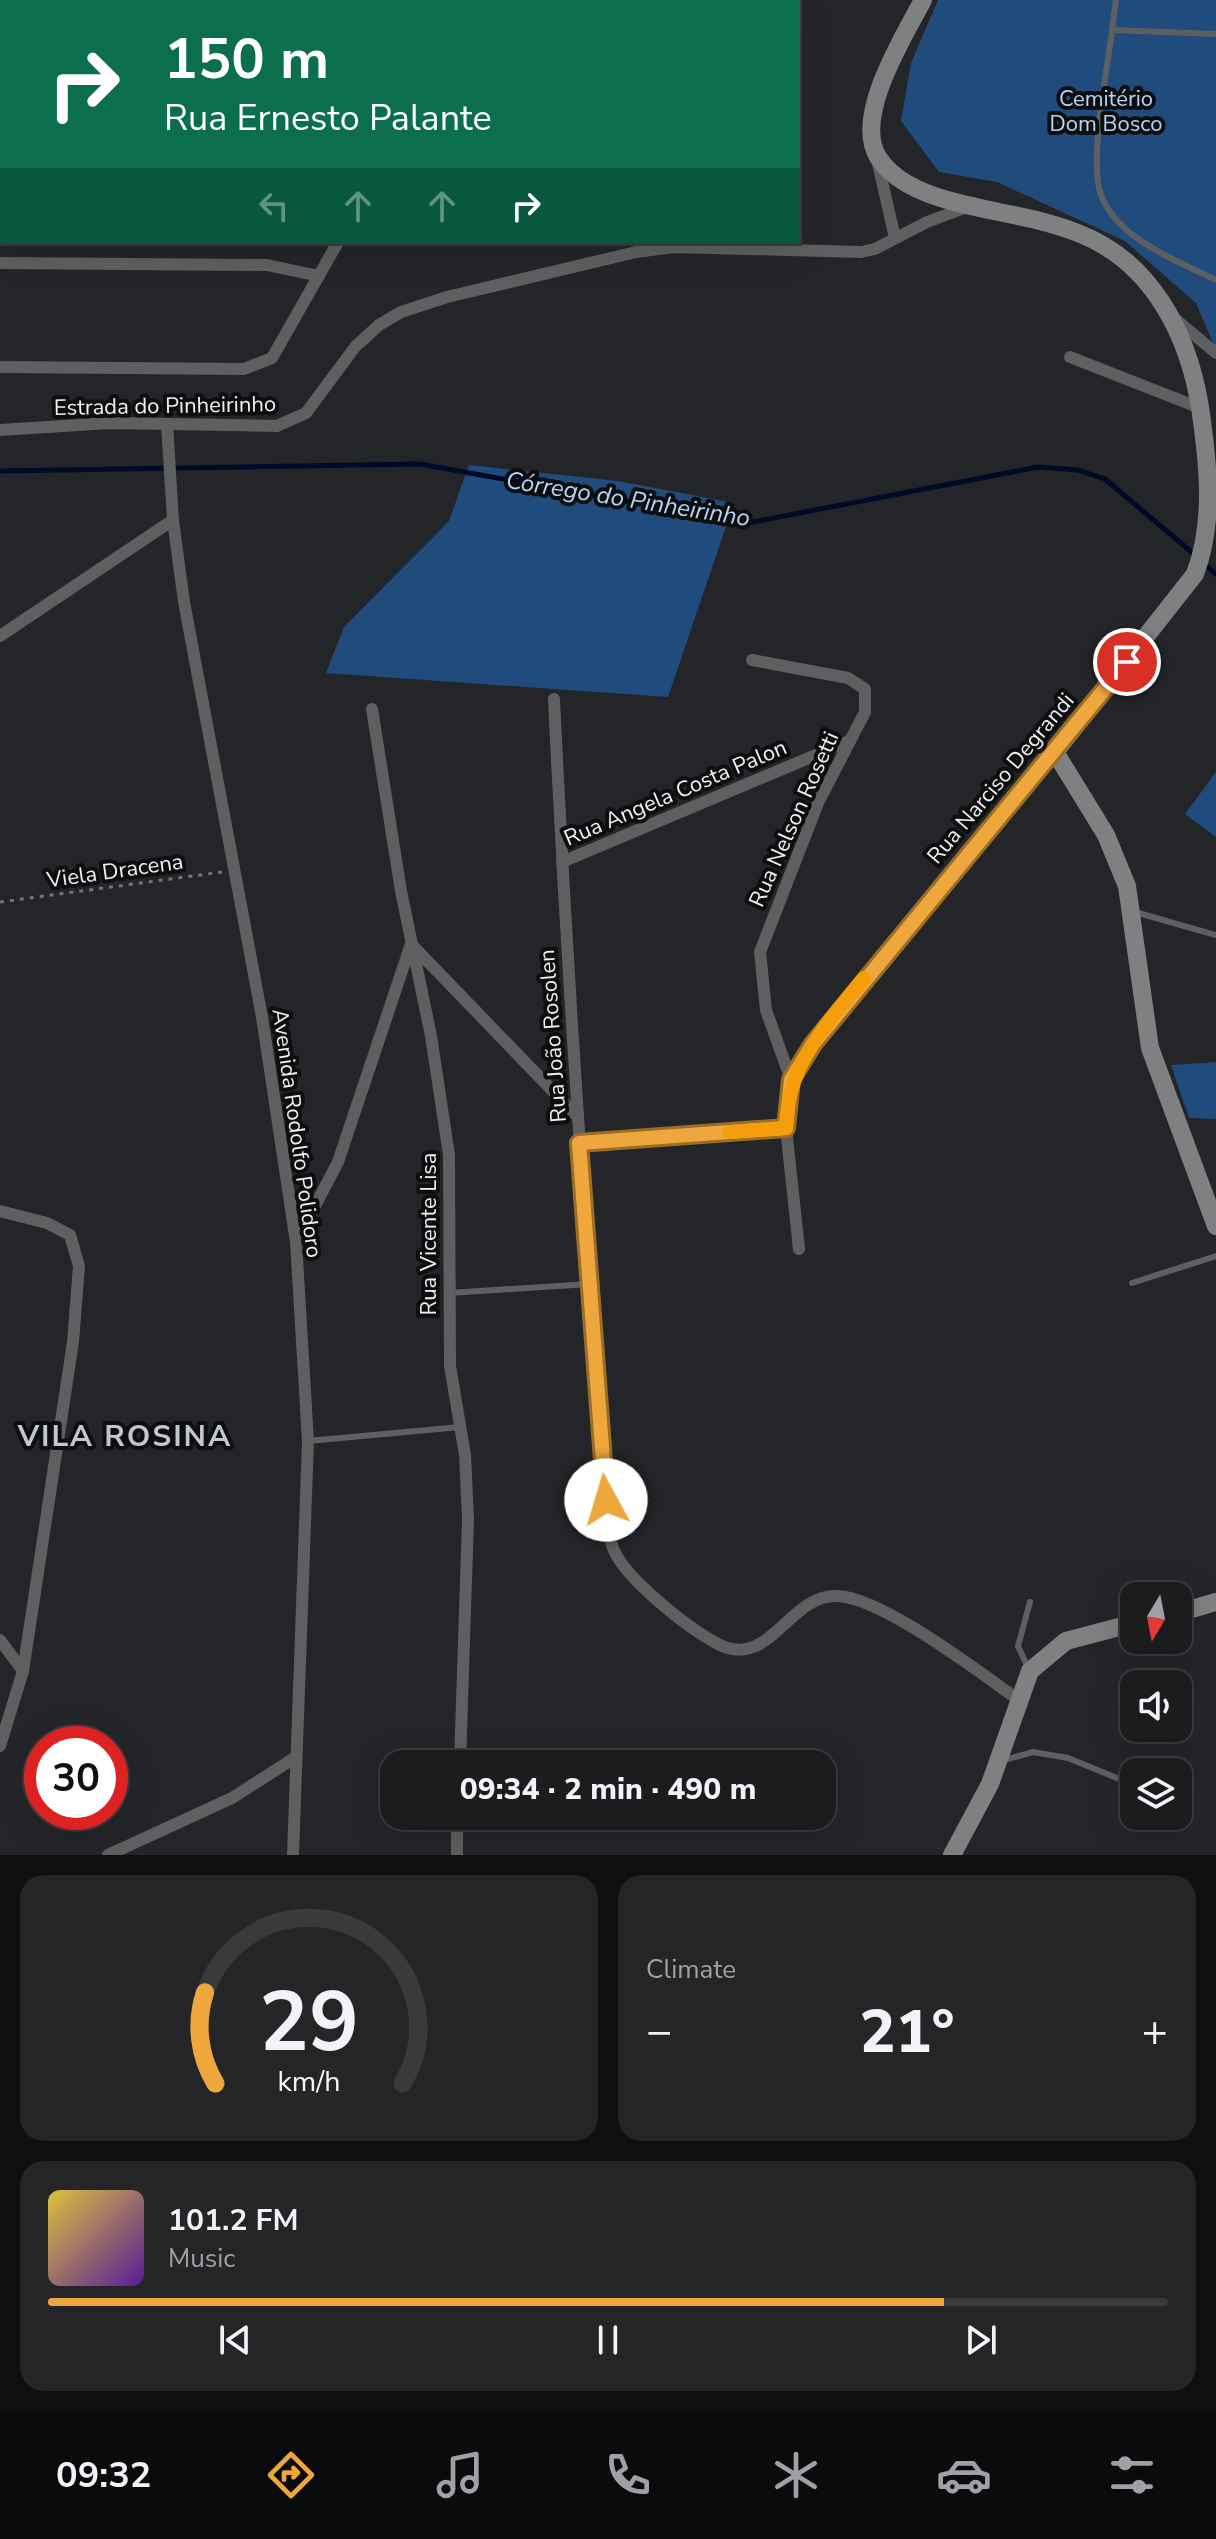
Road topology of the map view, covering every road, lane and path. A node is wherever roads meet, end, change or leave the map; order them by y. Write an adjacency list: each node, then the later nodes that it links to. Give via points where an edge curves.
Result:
1 (923, 0): 5 (main road, via 879,88 873,131)
2 (1116, 0): 3 (lane)
3 (1112, 30): 4 (lane); 12 (lane, via 1098,153 1100,191 1129,231)
4 (1216, 34)
5 (877, 156): 6 (main road, via 914,188); 7 (street)
6 (970, 206): 7 (street, Estrada do Pinheirinho); 13 (main road, via 1039,221 1107,246)
7 (895, 238): 9 (street, Estrada do Pinheirinho, via 875,249 842,254)
8 (337, 244): 11 (street)
9 (779, 246): 18 (street, Estrada do Pinheirinho, via 636,252 447,297 379,325 355,347 306,413 292,422)
10 (0, 263): 11 (street, via 267,265)
11 (319, 276): 16 (street, via 272,358 244,369)
12 (1216, 280)
13 (1174, 318): 14 (street); 17 (main road, via 1186,345)
14 (1216, 353)
15 (1070, 357): 17 (street)
16 (0, 367)
17 (1200, 408): 26 (main road, Rua Narciso Degrandi, via 1209,482 1199,563)
18 (167, 424): 19 (street, Estrada do Pinheirinho); 20 (street, Avenida Rodolfo Polidoro)
19 (0, 430)
20 (173, 520): 21 (street); 28 (street, Avenida Rodolfo Polidoro)
21 (0, 636)
22 (752, 660): 25 (street, Rua Nelson Rosetti, via 860,684 867,700 865,712)
23 (554, 699): 27 (street, Rua João Rosolen)
24 (372, 709): 32 (street, Rua Vicente Lisa)
25 (849, 741): 27 (street, Rua Angela Costa Palon); 33 (street, Rua Nelson Rosetti, via 791,868 760,952 766,1010)
26 (1055, 752): 30 (main road, via 1113,849); 33 (street, Rua Narciso Degrandi, via 852,993)
27 (562, 862): 34 (street, Rua João Rosolen)
28 (234, 871): 29 (path, Viela Dracena); 39 (street, Avenida Rodolfo Polidoro)
29 (0, 902)
30 (1131, 910): 31 (lane); 38 (main road, via 1150,1048)
31 (1216, 935)
32 (411, 944): 34 (street); 39 (street, via 338,1162); 44 (street, Rua Vicente Lisa, via 449,1155)
33 (791, 1080): 35 (street, Rua Narciso Degrandi)
34 (577, 1116): 36 (street, Rua João Rosolen)
35 (786, 1128): 36 (lane); 40 (street, Rua Narciso Degrandi)
36 (579, 1143): 43 (street, Rua João Rosolen)
37 (0, 1211): 52 (street, via 70,1235 79,1266 73,1342)
38 (1216, 1226)
39 (296, 1242): 46 (street, Avenida Rodolfo Polidoro)
40 (799, 1249)
41 (1216, 1256): 42 (lane)
42 (1132, 1283)
43 (589, 1284): 44 (lane); 54 (street, Rua João Rosolen, via 612,1545 631,1578 718,1644 736,1650 754,1649 813,1601 827,1596 851,1599 894,1619)
44 (448, 1293): 45 (street, Rua Vicente Lisa, via 450,1366)
45 (460, 1427): 46 (lane); 56 (street, Rua Vicente Lisa, via 468,1519)
46 (308, 1441): 57 (street, Avenida Rodolfo Polidoro)
47 (1030, 1602): 53 (lane, via 1018,1646)
48 (1216, 1602): 49 (main road)
49 (1192, 1609)
50 (1120, 1627): 53 (main road, via 1066,1641)
51 (0, 1640): 52 (street)
52 (23, 1671): 55 (street)
53 (1030, 1671): 54 (main road)
54 (1019, 1700): 58 (main road)
55 (0, 1746)
56 (460, 1750)
57 (296, 1757): 61 (street, via 232,1798); 62 (street, Avenida Rodolfo Polidoro)
58 (1000, 1761): 59 (lane, via 1033,1752 1068,1758); 64 (main road)
59 (1120, 1779)
60 (457, 1830): 63 (street)
61 (108, 1855)
62 (293, 1855)
63 (457, 1855)
64 (952, 1855)

